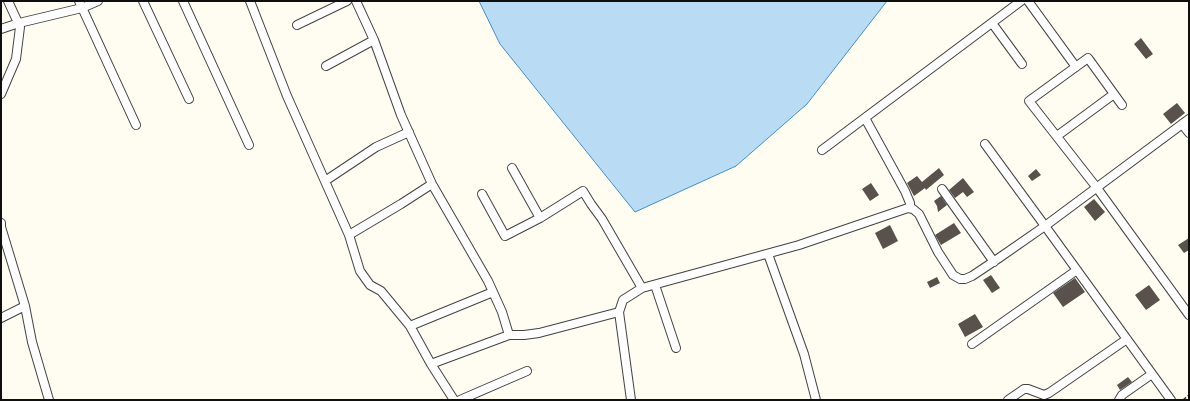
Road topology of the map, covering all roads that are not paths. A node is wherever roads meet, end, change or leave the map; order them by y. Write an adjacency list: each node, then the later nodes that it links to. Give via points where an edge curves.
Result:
1 (8, 1): 11 (street)
2 (98, 1): 10 (street)
3 (143, 1): 21 (street)
4 (183, 1): 30 (street)
5 (250, 1): 33 (street, via 287,96)
6 (347, 1): 13 (street)
7 (356, 1): 15 (street)
8 (1021, 1): 12 (street)
9 (1028, 1): 18 (street)
10 (80, 5): 11 (street); 25 (street)
11 (18, 23): 14 (street); 19 (street, via 20,27 16,59)
12 (992, 23): 16 (street); 23 (street)
13 (297, 25)
14 (1, 29)
15 (374, 40): 17 (street); 26 (street)
16 (1022, 64)
17 (326, 66)
18 (1076, 67): 20 (street, via 1088,58); 28 (street, via 1029,101)
19 (1, 94)
20 (1114, 94): 22 (street); 28 (street)
21 (189, 99)
22 (1122, 105)
23 (865, 118): 31 (street); 38 (street, via 905,191)
24 (1186, 121): 27 (street); 35 (street)
25 (136, 126)
26 (409, 132): 33 (street, via 376,148); 34 (street)
27 (1189, 133)
28 (1057, 136): 35 (street)
29 (985, 144): 41 (street)
30 (249, 145)
31 (822, 150)
32 (512, 168): 39 (street)
33 (325, 181): 42 (street)
34 (432, 184): 42 (street); 48 (street)
35 (1097, 188): 41 (street); 50 (street)
36 (942, 189): 44 (street)
37 (482, 194): 39 (street, via 505,236)
38 (910, 208): 43 (street); 44 (street, via 919,214 938,252 956,278 965,279)
39 (540, 218): 47 (street, via 583,191)
40 (1, 223): 49 (street)
41 (1045, 226): 44 (street); 45 (street)
42 (349, 235): 53 (street, via 360,271 370,286 381,291)
43 (768, 254): 46 (street); 65 (street, via 804,354)
44 (994, 262)
45 (1077, 270): 55 (street); 56 (street)
46 (655, 285): 47 (street); 57 (street)
47 (642, 288): 51 (street, via 623,300)
48 (493, 292): 53 (street); 54 (street)
49 (25, 306): 52 (street); 61 (street, via 32,342)
50 (1188, 310)
51 (620, 312): 54 (street, via 539,333); 64 (street)
52 (1, 318)
53 (410, 326): 58 (street)
54 (509, 335): 58 (street)
55 (1127, 339): 60 (street); 66 (street, via 1048,394 1024,389)
56 (972, 344)
57 (676, 348)
58 (431, 364): 62 (street)
59 (527, 371): 63 (street)
60 (1152, 374): 67 (street, via 1122,395); 68 (street)
61 (49, 400)
62 (454, 400)
63 (460, 400)
64 (631, 400)
65 (816, 400)
66 (1008, 400)
67 (1119, 400)
68 (1171, 400)

